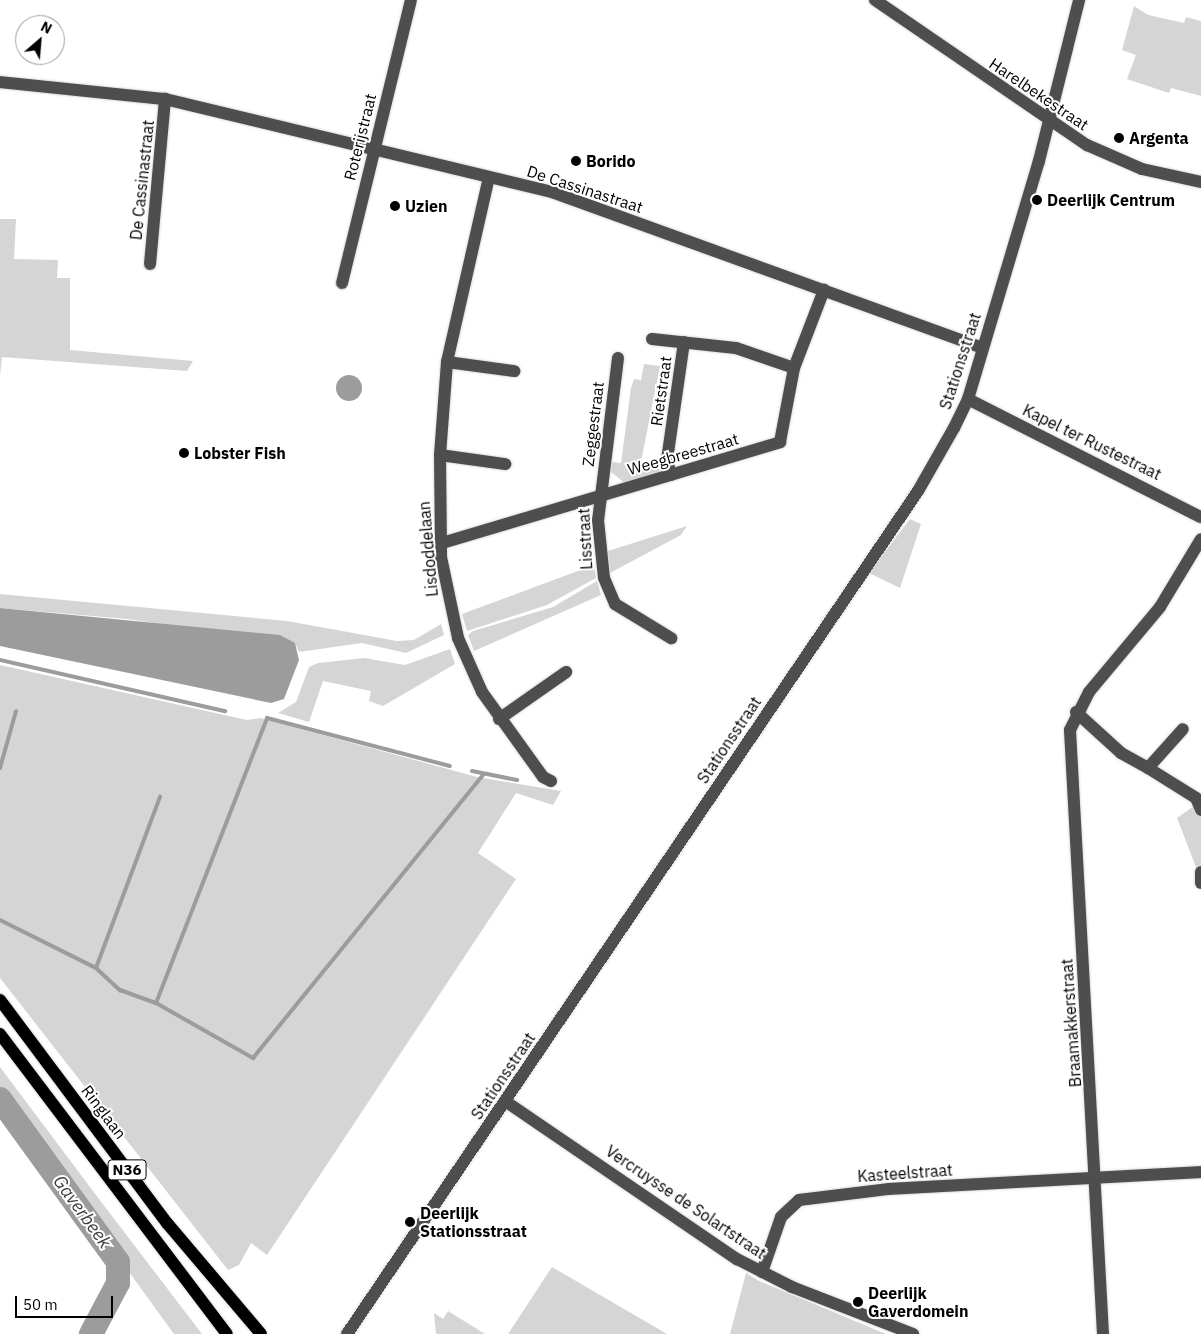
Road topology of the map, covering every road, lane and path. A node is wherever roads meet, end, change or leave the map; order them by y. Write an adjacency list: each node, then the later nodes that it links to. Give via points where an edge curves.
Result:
1 (411, 0): 7 (street, Roterijstraat)
2 (875, 0): 6 (street, Harelbekestraat)
3 (1079, 0): 6 (street, Stationsstraat)
4 (0, 82): 5 (street, De Cassinastraat)
5 (165, 99): 7 (street, De Cassinastraat); 10 (street, De Cassinastraat)
6 (1049, 121): 9 (street, Harelbekestraat, via 1119,161); 15 (street, Stationsstraat)
7 (374, 148): 8 (street, De Cassinastraat); 11 (street, Roterijstraat)
8 (489, 176): 12 (street, De Cassinastraat, via 552,192); 17 (street, Lisdoddelaan)
9 (1201, 182)
10 (150, 264)
11 (342, 283)
12 (824, 290): 15 (street, De Cassinastraat); 18 (street, Weegbreestraat)
13 (652, 339): 14 (street)
14 (684, 342): 18 (street, via 736,348); 23 (street, Rietstraat, via 667,460)
15 (982, 348): 20 (street, Stationsstraat)
16 (618, 358): 24 (street, Zeggestraat)
17 (447, 362): 19 (street); 21 (street, Lisdoddelaan)
18 (794, 368): 23 (street, Weegbreestraat, via 780,442)
19 (514, 371)
20 (968, 399): 25 (street, Kapel ter Rustestraat); 40 (street, Stationsstraat, via 918,491)
21 (440, 455): 22 (street); 27 (street, Lisdoddelaan)
22 (504, 464)
23 (671, 475): 24 (street, Weegbreestraat)
24 (600, 494): 27 (street, Weegbreestraat); 28 (street, Lisstraat, via 600,556 614,604)
25 (1201, 516)
26 (1201, 539): 30 (street, Braamakkerstraat, via 1160,607)
27 (442, 543): 31 (street, Lisdoddelaan, via 458,638)
28 (672, 638)
29 (566, 672): 31 (street)
30 (1076, 712): 33 (street, via 1121,752); 42 (street, Braamakkerstraat, via 1070,730)
31 (499, 719): 34 (street, Lisdoddelaan, via 542,777)
32 (1183, 729): 33 (street)
33 (1148, 768): 35 (street, via 1196,798)
34 (551, 781)
35 (1201, 810)
36 (1201, 872): 37 (street)
37 (1200, 883)
38 (0, 1000): 45 (main road, Ringlaan / N36, via 167,1222)
39 (0, 1034): 44 (main road, N36)
40 (505, 1101): 43 (street, Vercruysse de Solartstraat); 46 (street, Stationsstraat)
41 (1201, 1172): 42 (street, Kasteelstraat)
42 (1098, 1178): 43 (street, Kasteelstraat, via 889,1189 799,1200 781,1216); 48 (street, Braamakkerstraat)
43 (762, 1272): 47 (street, Vercruysse de Solartstraat)
44 (227, 1334)
45 (261, 1334)
46 (347, 1334)
47 (913, 1334)
48 (1103, 1334)

